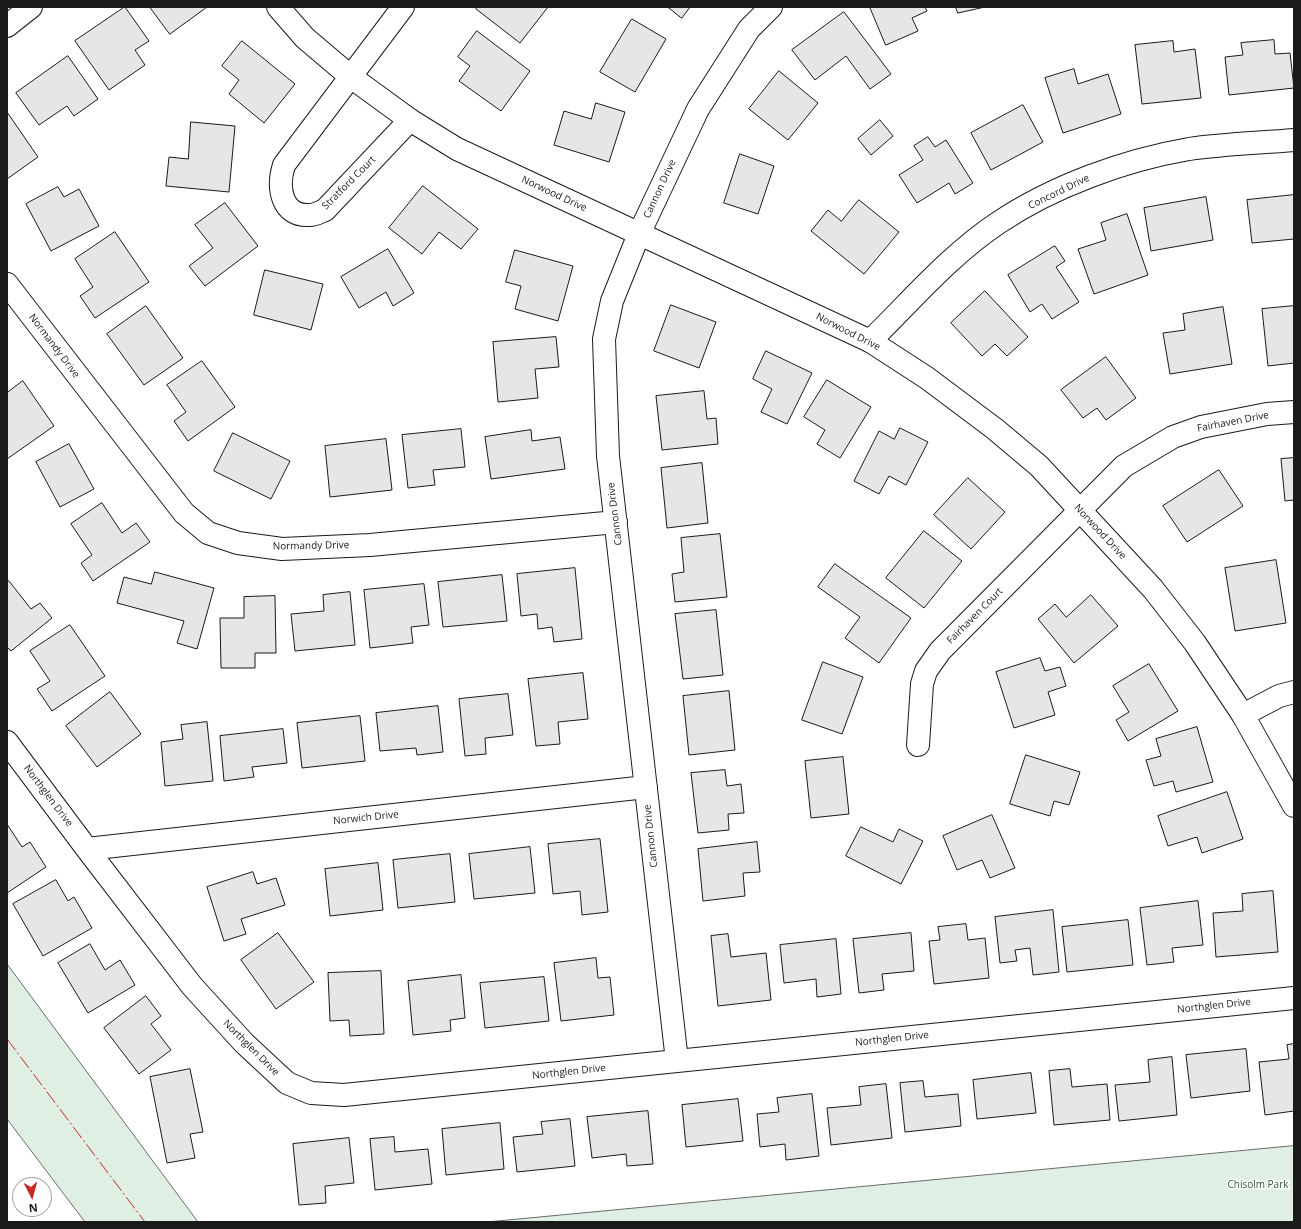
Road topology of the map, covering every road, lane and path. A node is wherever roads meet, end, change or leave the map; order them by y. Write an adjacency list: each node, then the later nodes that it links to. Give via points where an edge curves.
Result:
1 (31, 7): 5 (street)
2 (278, 7): 6 (street, Norwood Drive, via 305,38)
3 (404, 7): 6 (street)
4 (772, 7): 9 (street, Cannon Drive, via 749,29 698,109)
5 (7, 26)
6 (351, 77): 7 (street, Norwood Drive); 7 (street, Stratford Court, via 284,165 280,184 281,195 288,209 294,213 311,215 325,210)
7 (410, 120): 9 (street, Norwood Drive, via 457,149)
8 (1294, 140): 11 (street, Concord Drive, via 1190,149 1140,159 1100,172 1045,197 999,223 955,257)
9 (639, 234): 11 (street, Norwood Drive); 14 (street, Cannon Drive, via 612,301 604,339 608,456)
10 (7, 284): 14 (street, Normandy Drive, via 184,513 208,534 238,544 282,549 370,545)
11 (870, 341): 13 (street, Norwood Drive, via 927,378 995,429 1039,466)
12 (1294, 412): 13 (street, Fairhaven Drive, via 1267,414 1201,427 1173,437 1124,466)
13 (1081, 511): 16 (street, Norwood Drive, via 1153,589 1195,643); 18 (street, Fairhaven Court, via 935,658 926,671 922,684)
14 (616, 522): 19 (street, Cannon Drive)
15 (1294, 692): 16 (street, via 1279,696)
16 (1243, 715): 20 (street, Norwood Drive)
17 (7, 742): 21 (street, Northglen Drive)
18 (918, 745)
19 (646, 787): 21 (street, Norwich Drive); 23 (street, Cannon Drive)
20 (1294, 806)
21 (87, 849): 23 (street, Northglen Drive, via 192,986 244,1043 287,1083 310,1094 344,1094)
22 (1294, 998): 23 (street, Northglen Drive)
23 (677, 1061)

